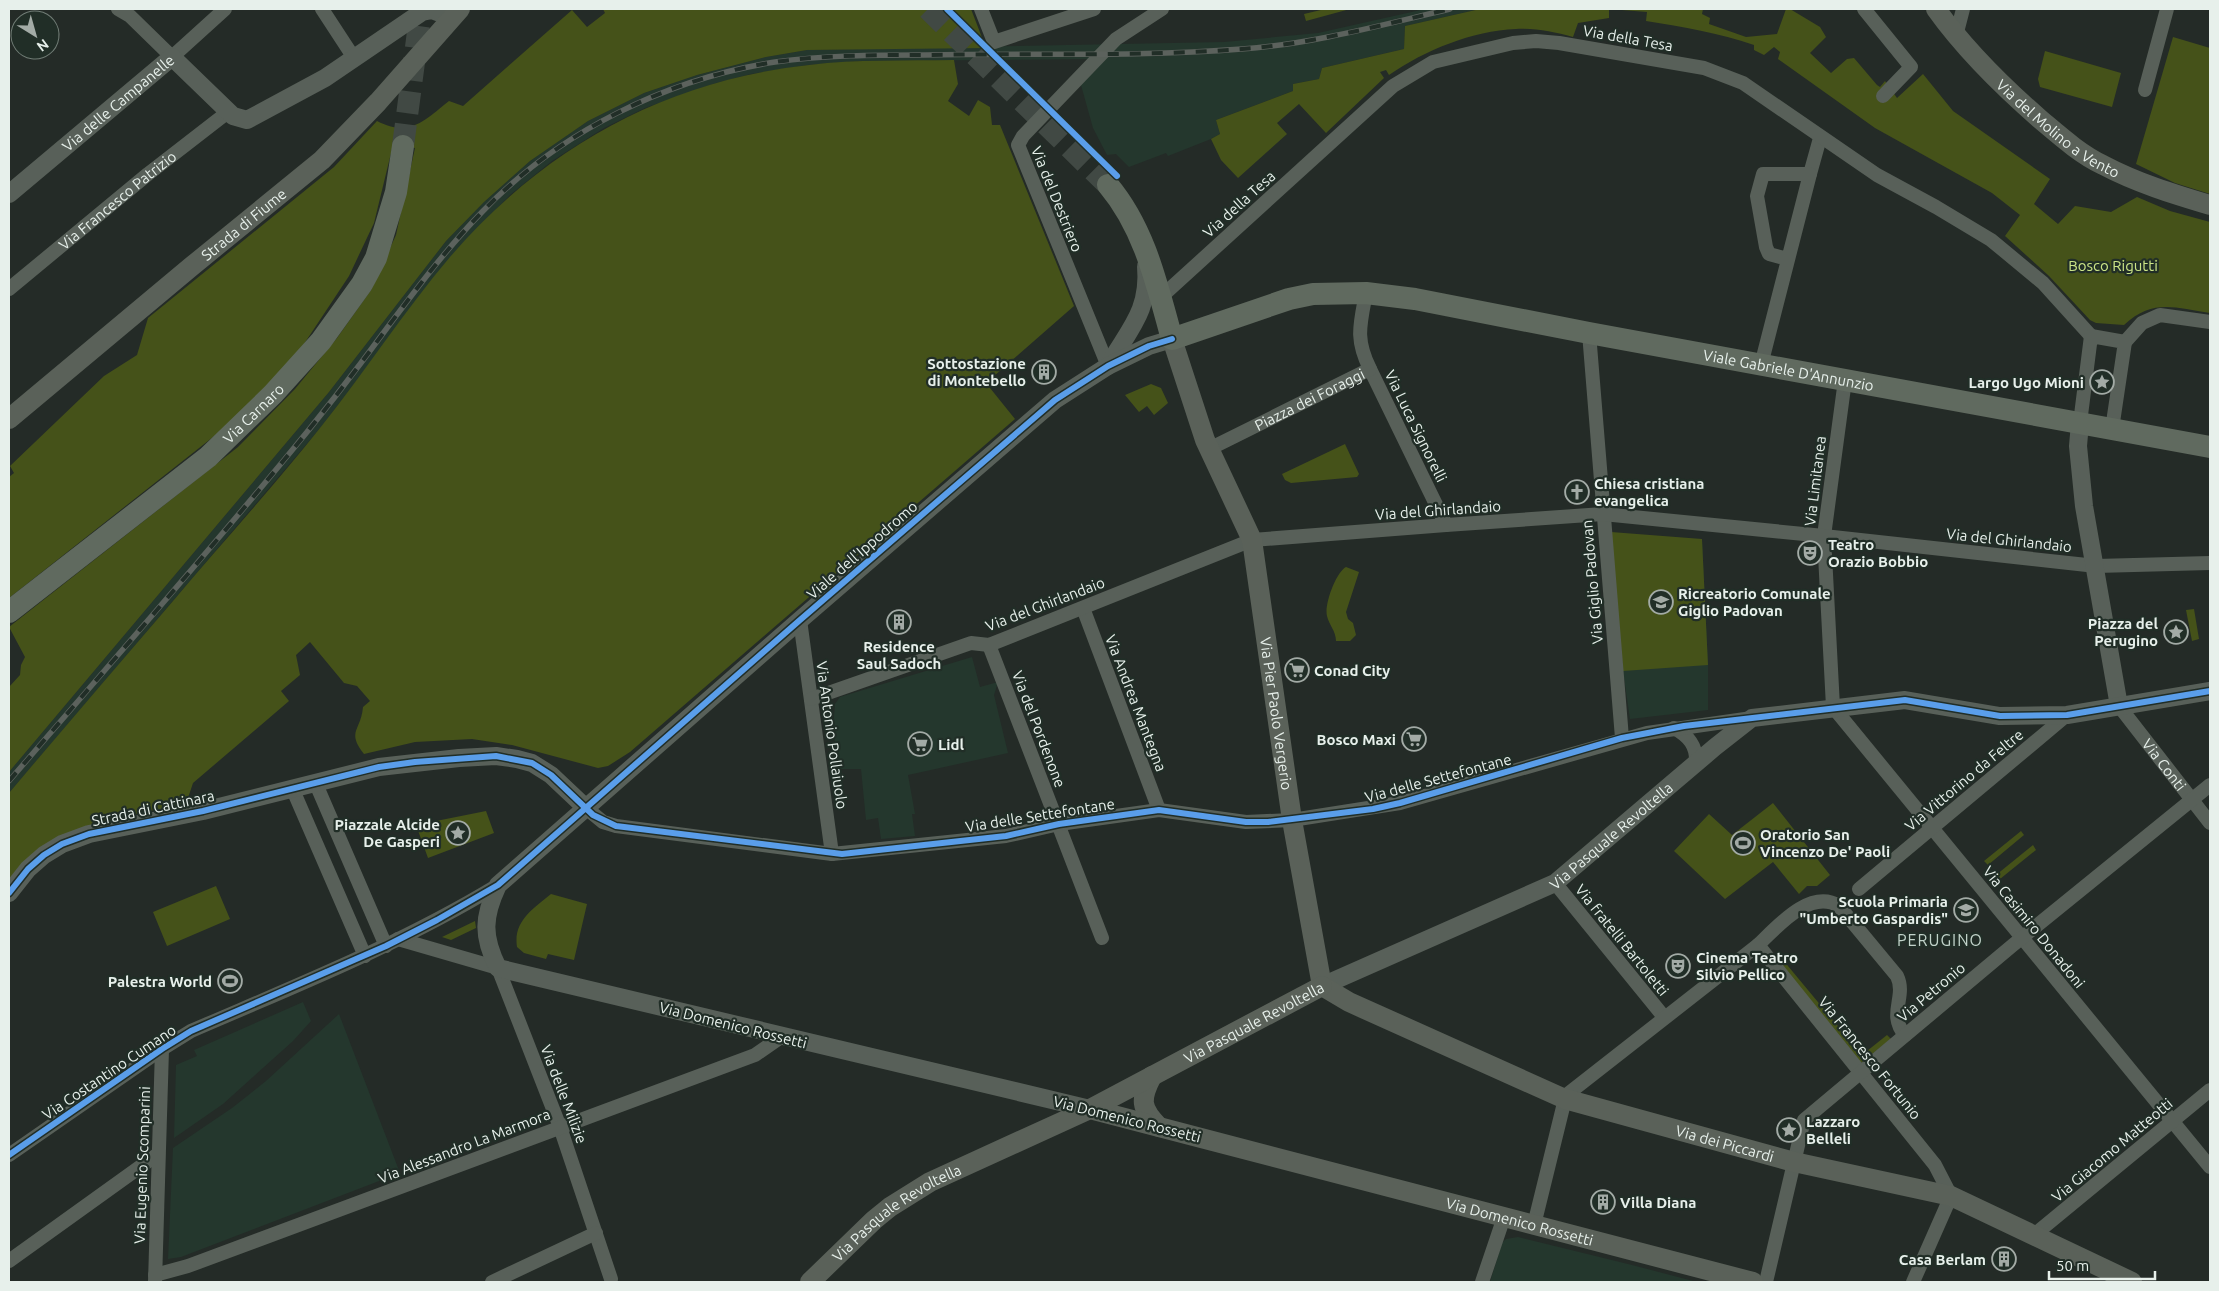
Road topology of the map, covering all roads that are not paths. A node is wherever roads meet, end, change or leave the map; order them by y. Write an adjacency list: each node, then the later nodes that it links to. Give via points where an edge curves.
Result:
1 (118, 9): 13 (street, via 130,16)
2 (225, 9): 13 (street, Via delle Campanelle)
3 (322, 9): 14 (street)
4 (981, 9): 5 (street, via 994,42)
5 (1094, 9)
6 (1162, 9): 35 (street, Via del Destriero, via 1116,39 1023,136 1018,146)
7 (1864, 9): 16 (street, via 1911,67)
8 (1936, 9): 12 (main road, Via del Molino a Vento)
9 (1963, 9): 12 (street)
10 (2167, 9): 15 (street)
11 (456, 13): 14 (street, via 422,12); 38 (main road, Strada di Fiume, via 367,114 316,165)
12 (1956, 36): 23 (main road, Via del Molino a Vento, via 2021,103 2081,152 2139,182)
13 (172, 57): 17 (street); 22 (street, Via delle Campanelle)
14 (354, 58): 17 (street, via 326,78 254,117 240,119)
15 (2145, 90)
16 (1883, 96)
17 (228, 112): 26 (street, Via Francesco Patrizio)
18 (1820, 138): 20 (street); 28 (street, Via della Tesa, via 1743,82 1704,68 1536,41 1513,43 1442,60 1412,73 1393,86); 31 (street, Via della Tesa, via 1877,175 1991,240 2043,283)
19 (403, 146): 50 (main road, Via Carnaro, via 396,192 376,258 338,319 314,348 273,394 208,457)
20 (1810, 174): 25 (street); 25 (street, via 1763,174 1759,185 1758,206 1766,247 1769,254)
21 (1108, 185): 24 (main road)
22 (9, 194)
23 (2210, 205)
24 (1136, 226): 28 (main road); 35 (street, via 1145,260 1145,300)
25 (1788, 259): 34 (street)
26 (9, 289)
27 (1366, 292): 30 (main road, Viale Gabriele D'Annunzio); 32 (main road, via 1313,294 1289,299); 36 (street, Piazza dei Foraggi, via 1359,340)
28 (1161, 297): 32 (main road)
29 (2210, 322): 33 (street, via 2160,316 2142,323)
30 (1589, 333): 34 (main road, Viale Gabriele D'Annunzio); 43 (street, Via Giglio Padovan)
31 (2091, 336): 33 (street); 39 (street)
32 (1172, 339): 35 (street, Viale dell'Ippodromo); 42 (main road)
33 (2125, 342): 40 (street)
34 (1761, 364): 37 (main road, Viale Gabriele D'Annunzio)
35 (1108, 366): 51 (street, Viale dell'Ippodromo, via 1055,400)
36 (1370, 369): 42 (street, Piazza dei Foraggi); 44 (street, Via Luca Signorelli)
37 (1845, 380): 39 (main road, Viale Gabriele D'Annunzio); 45 (street, Via Limitanea)
38 (9, 420)
39 (2080, 423): 40 (main road, Viale Gabriele D'Annunzio); 48 (street, via 2080,476)
40 (2112, 429): 41 (main road, Viale Gabriele D'Annunzio)
41 (2210, 447)
42 (1209, 449): 46 (main road, Via Pier Paolo Vergerio)
43 (1603, 514): 44 (street, Via del Ghirlandaio); 45 (street, Via del Ghirlandaio); 60 (street, Via Giglio Padovan)
44 (1446, 525): 46 (street, Via del Ghirlandaio)
45 (1824, 536): 48 (street, Via del Ghirlandaio); 56 (street, Via Limitanea)
46 (1252, 540): 49 (street, Via del Ghirlandaio); 68 (main road, Via Pier Paolo Vergerio)
47 (2210, 563): 48 (street)
48 (2096, 566): 55 (street)
49 (1083, 608): 52 (street, Via del Ghirlandaio); 67 (street, Via Andrea Mantegna)
50 (9, 612)
51 (800, 620): 54 (street, Via Antonio Pollaiuolo); 66 (street, Viale dell'Ippodromo)
52 (989, 645): 54 (street, Via del Ghirlandaio, via 971,643); 70 (street, Via del Pordenone)
53 (2210, 691): 55 (street)
54 (811, 699): 72 (street, Via Antonio Pollaiuolo)
55 (2119, 706): 57 (street, Via delle Settefontane); 65 (street, Via Conti)
56 (1833, 707): 57 (street, Via delle Settefontane, via 1905,700 2000,716); 58 (street, Via delle Settefontane); 71 (street, Via Casimiro Donadoni)
57 (2067, 715): 71 (street, Via Vittorino da Feltre)
58 (1752, 718): 59 (street, Via delle Settefontane); 61 (street, Via Pasquale Revoltella)
59 (1674, 728): 60 (street, Via delle Settefontane); 61 (street, via 1690,739)
60 (1622, 738): 68 (street, Via delle Settefontane, via 1400,803)
61 (1696, 763): 73 (street, Via Pasquale Revoltella)
62 (316, 784): 64 (street); 66 (street, via 424,761 496,756 532,763 551,775); 81 (street)
63 (2210, 785): 65 (street, Via Petronio)
64 (293, 790): 76 (street, Strada di Cattinara, via 90,834 62,844 28,869); 82 (street)
65 (2192, 800): 69 (street, Via Conti); 78 (street, Via Petronio)
66 (586, 808): 72 (street, Via delle Settefontane, via 604,822 616,826); 74 (street)
67 (1159, 810): 68 (street, Via delle Settefontane, via 1246,822); 70 (street, Via delle Settefontane)
68 (1292, 820): 84 (main road, Via Pier Paolo Vergerio)
69 (2210, 823)
70 (1059, 824): 72 (street, Via delle Settefontane, via 1006,836); 77 (street, Via del Pordenone)
71 (1932, 828): 75 (street, Via Vittorino da Feltre); 78 (street, Via Casimiro Donadoni)
72 (832, 854)
73 (1555, 883): 84 (street, Via Pasquale Revoltella); 85 (street, Via fratelli Bartoletti)
74 (498, 885): 79 (street); 83 (street, via 486,915 486,929 490,953)
75 (1859, 889)
76 (9, 893)
77 (1102, 938)
78 (2022, 938): 86 (street, Via Petronio); 94 (street, Via Casimiro Donadoni)
79 (398, 939): 81 (street); 83 (street)
80 (1758, 945): 85 (street); 86 (street, via 1781,922 1804,907 1832,901 1897,976 1901,984 1896,1022); 89 (street, Via Francesco Fortunio)
81 (386, 946): 82 (street)
82 (365, 956): 88 (street, Via Costantino Cumano, via 192,1032)
83 (498, 968): 87 (street, Via Domenico Rossetti); 95 (street, Via delle Milizie)
84 (1322, 986): 90 (main road, Via Pasquale Revoltella); 92 (main road, Via dei Piccardi, via 1349,1002)
85 (1664, 1017): 92 (street, via 1573,1088)
86 (1905, 1035): 89 (street, Via Petronio)
87 (780, 1037): 93 (street, Via Domenico Rossetti); 95 (street, Via Alessandro La Marmora, via 754,1055)
88 (162, 1049): 97 (street, Via Eugenio Scomparini); 98 (street, Via Costantino Cumano)
89 (1860, 1072): 99 (street, Via Petronio, via 1804,1120); 101 (street, Via Francesco Fortunio, via 1936,1165)
90 (1152, 1076): 93 (main road, Via Pasquale Revoltella); 96 (main road, via 1143,1101 1150,1118)
91 (2210, 1090): 94 (street, Via Giacomo Matteotti)
92 (1565, 1099): 99 (main road, Via dei Piccardi); 103 (street)
93 (1090, 1109): 96 (main road, Via Domenico Rossetti); 110 (main road, Via Pasquale Revoltella, via 930,1182 907,1196 874,1220)
94 (2172, 1121): 100 (street, Via Casimiro Donadoni); 105 (street, Via Giacomo Matteotti)
95 (560, 1127): 104 (street, Via delle Milizie); 107 (street, Via Alessandro La Marmora)
96 (1159, 1127): 102 (main road, Via Domenico Rossetti)
97 (158, 1154): 106 (street); 107 (street, Via Eugenio Scomparini)
98 (9, 1155)
99 (1794, 1162): 101 (main road, Via dei Piccardi); 113 (street, Via Petronio)
100 (2210, 1167)
101 (1951, 1196): 105 (main road, Via dei Piccardi); 114 (street)
102 (1504, 1217): 103 (main road, Via Domenico Rossetti); 111 (street)
103 (1534, 1225): 112 (main road, Via Domenico Rossetti)
104 (596, 1233): 108 (street, Via delle Milizie); 109 (street)
105 (2034, 1235): 115 (main road, Via dei Piccardi)
106 (9, 1261)
107 (155, 1279)
108 (611, 1279)
109 (492, 1282)
110 (810, 1282)
111 (1482, 1282)
112 (1753, 1282)
113 (1766, 1282)
114 (1913, 1282)
115 (2132, 1282)

